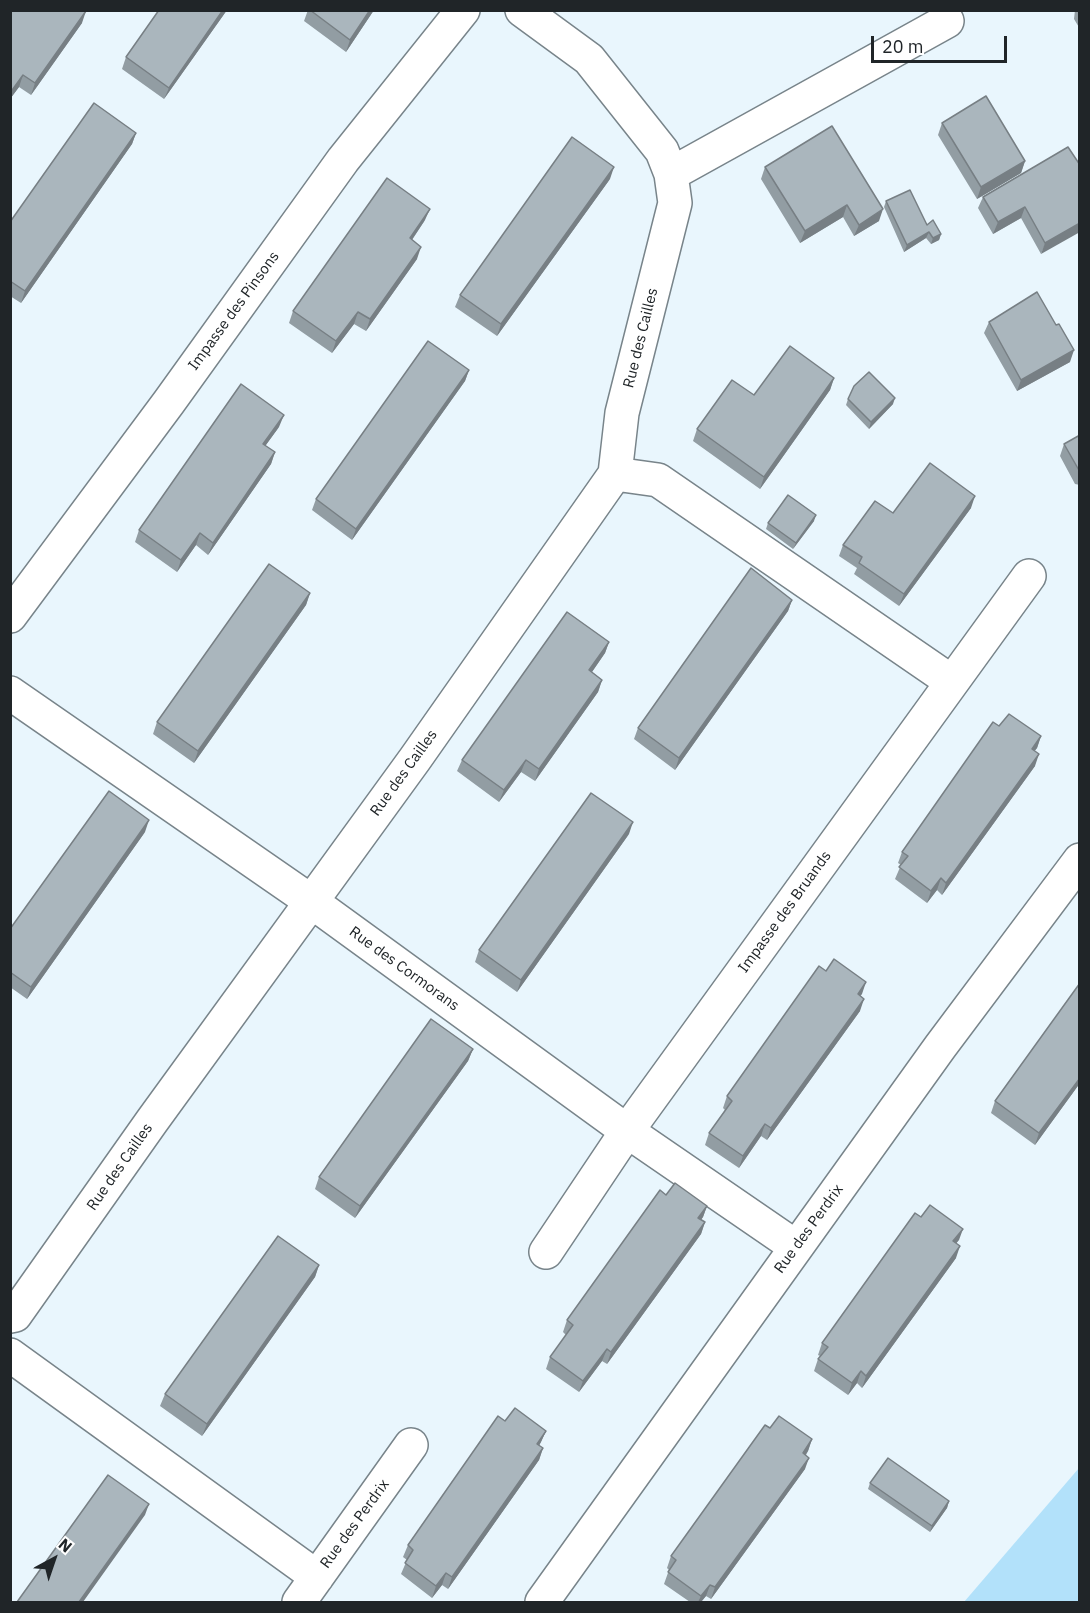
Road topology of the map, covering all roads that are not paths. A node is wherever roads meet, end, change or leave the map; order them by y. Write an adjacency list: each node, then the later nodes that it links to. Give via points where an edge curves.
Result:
1 (463, 10): 7 (street, Impasse des Pinsons, via 343,160)
2 (522, 10): 4 (street, Rue des Cailles, via 589,59 662,151)
3 (947, 21): 4 (street)
4 (671, 174): 5 (street, Rue des Cailles, via 675,202 622,413)
5 (615, 474): 8 (street, via 658,480); 11 (street, Rue des Cailles)
6 (1029, 576): 8 (street, Impasse des Bruands)
7 (10, 616)
8 (952, 682): 12 (street, Impasse des Bruands)
9 (10, 693): 11 (street, Rue des Cormorans)
10 (1080, 860): 13 (street, Rue des Perdrix)
11 (312, 902): 12 (street, Rue des Cormorans); 15 (street, Rue des Cailles, via 15,1315)
12 (627, 1131): 13 (street, Rue des Cormorans); 14 (street, Impasse des Bruands)
13 (796, 1247): 19 (street, Rue des Perdrix)
14 (546, 1252)
15 (10, 1316)
16 (10, 1355): 18 (street)
17 (411, 1445): 18 (street, Rue des Perdrix)
18 (308, 1590)
19 (543, 1602)

